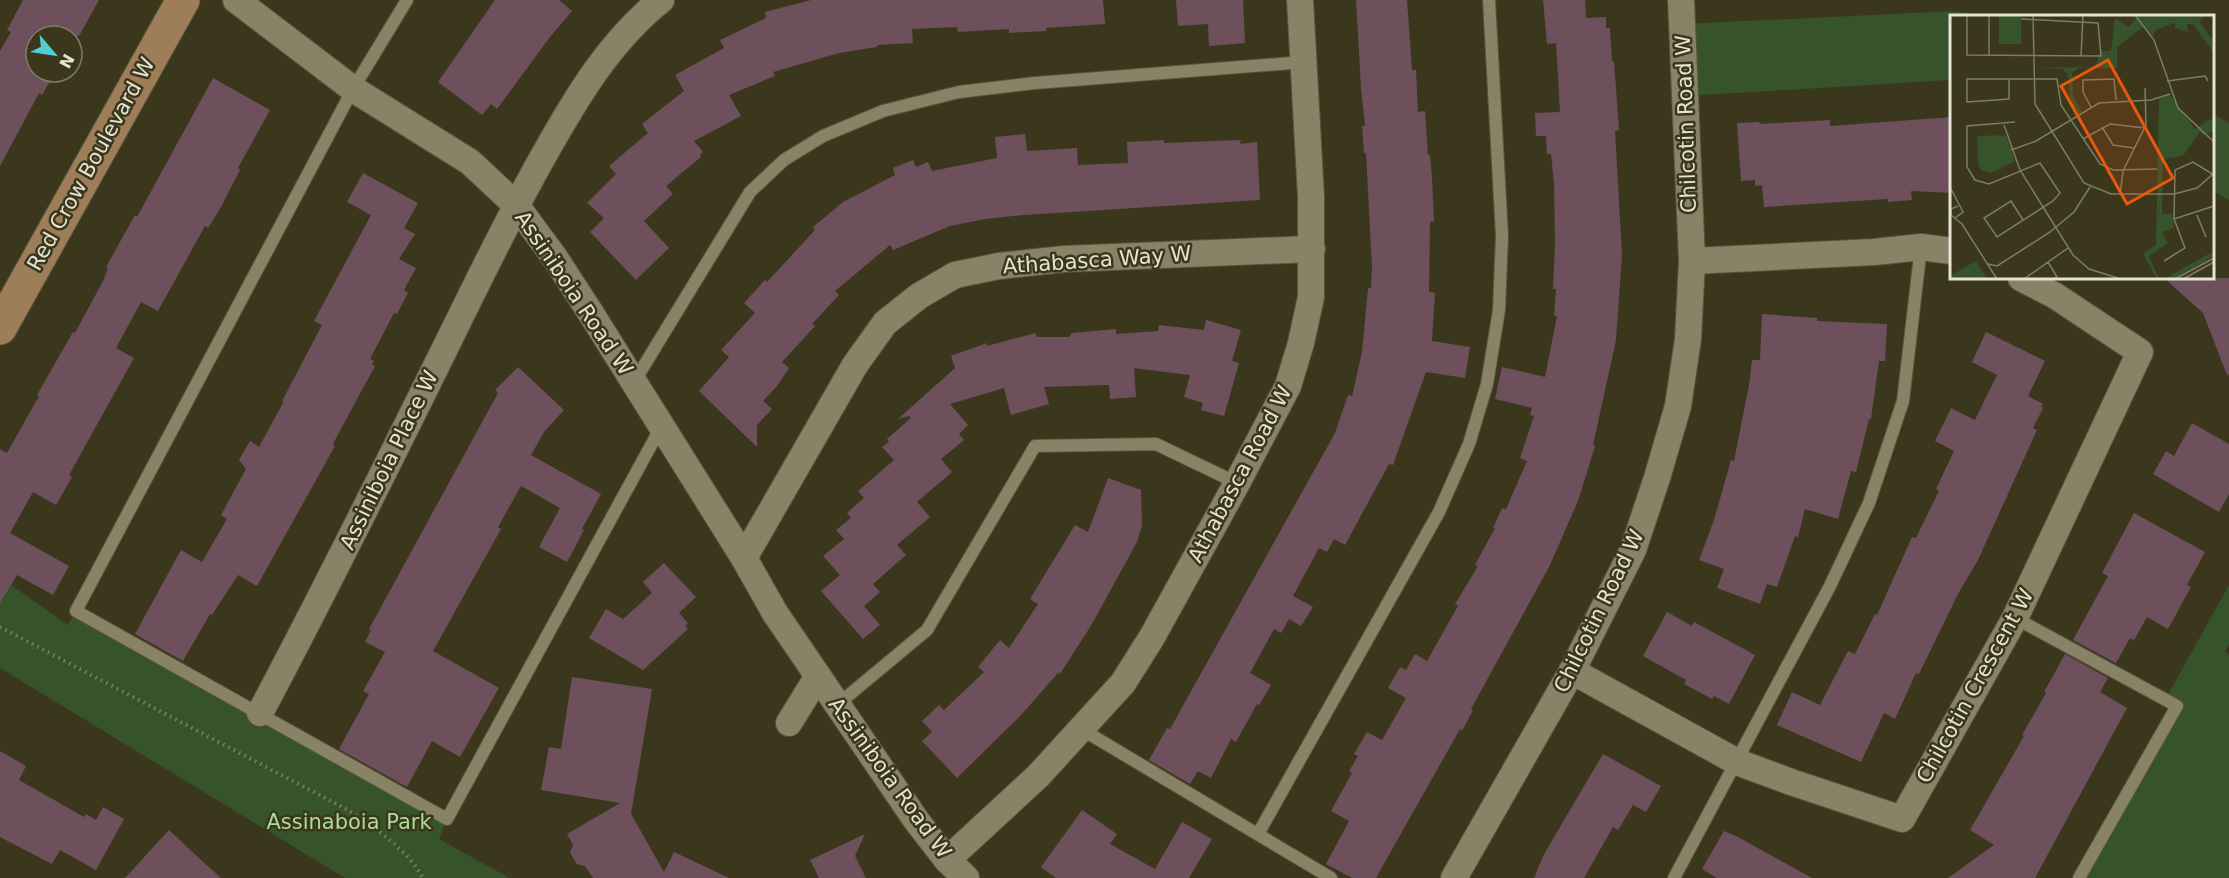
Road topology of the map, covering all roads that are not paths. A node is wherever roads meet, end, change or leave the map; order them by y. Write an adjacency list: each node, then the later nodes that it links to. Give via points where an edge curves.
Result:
1 (183, 0): 16 (street, Red Crow Boulevard W)
2 (236, 0): 9 (street, Assiniboia Road W)
3 (407, 0): 9 (lane)
4 (660, 0): 10 (street, Assiniboia Place W, via 600,63)
5 (1300, 0): 8 (street, Athabasca Road W)
6 (1489, 0): 29 (lane, via 1502,236 1499,310 1487,384 1469,444 1439,512)
7 (1681, 0): 14 (street, Chilcotin Road W)
8 (1304, 62): 12 (street, Athabasca Road W); 17 (lane, via 959,92 883,111 823,136 784,160 750,192)
9 (353, 89): 10 (street, Assiniboia Road W, via 470,162); 25 (lane, via 76,611)
10 (516, 205): 17 (street, Assiniboia Road W, via 555,258); 25 (street, Assiniboia Place W, via 320,601)
11 (1921, 247): 13 (street); 14 (street); 28 (lane, via 1903,401 1869,503)
12 (1312, 249): 19 (street, Athabasca Road W, via 1311,297 1288,386); 20 (street, Athabasca Way W, via 1064,259 955,275 919,296 885,323 855,365)
13 (1950, 251)
14 (1692, 261): 22 (street, Chilcotin Road W, via 1688,339 1678,406 1657,478 1633,550)
15 (2023, 279): 21 (street, Chilcotin Crescent W, via 2140,352)
16 (0, 328)
17 (634, 382): 18 (street, Assiniboia Road W)
18 (661, 427): 20 (street, Assiniboia Road W); 25 (lane, via 447,819)
19 (1237, 483): 24 (lane, via 1156,444 1035,446 927,630); 27 (street, Athabasca Road W, via 1152,637 1123,683)
20 (744, 558): 23 (street, Assiniboia Road W)
21 (2015, 618): 28 (street, Chilcotin Crescent W, via 1902,819); 35 (lane, via 2177,706)
22 (1572, 671): 28 (street, Chilcotin Crescent W); 33 (street, Chilcotin Road W)
23 (818, 676): 24 (street, Assiniboia Road W); 26 (street, Assiniboia Road W)
24 (837, 705): 30 (street, Assiniboia Road W)
25 (260, 713)
26 (789, 723)
27 (1082, 729): 29 (lane); 30 (street, Athabasca Road W, via 1038,776)
28 (1737, 762): 34 (lane)
29 (1258, 834): 32 (lane)
30 (947, 860): 31 (street, Assiniboia Road W)
31 (966, 878)
32 (1331, 878)
33 (1454, 878)
34 (1674, 878)
35 (2079, 878)

